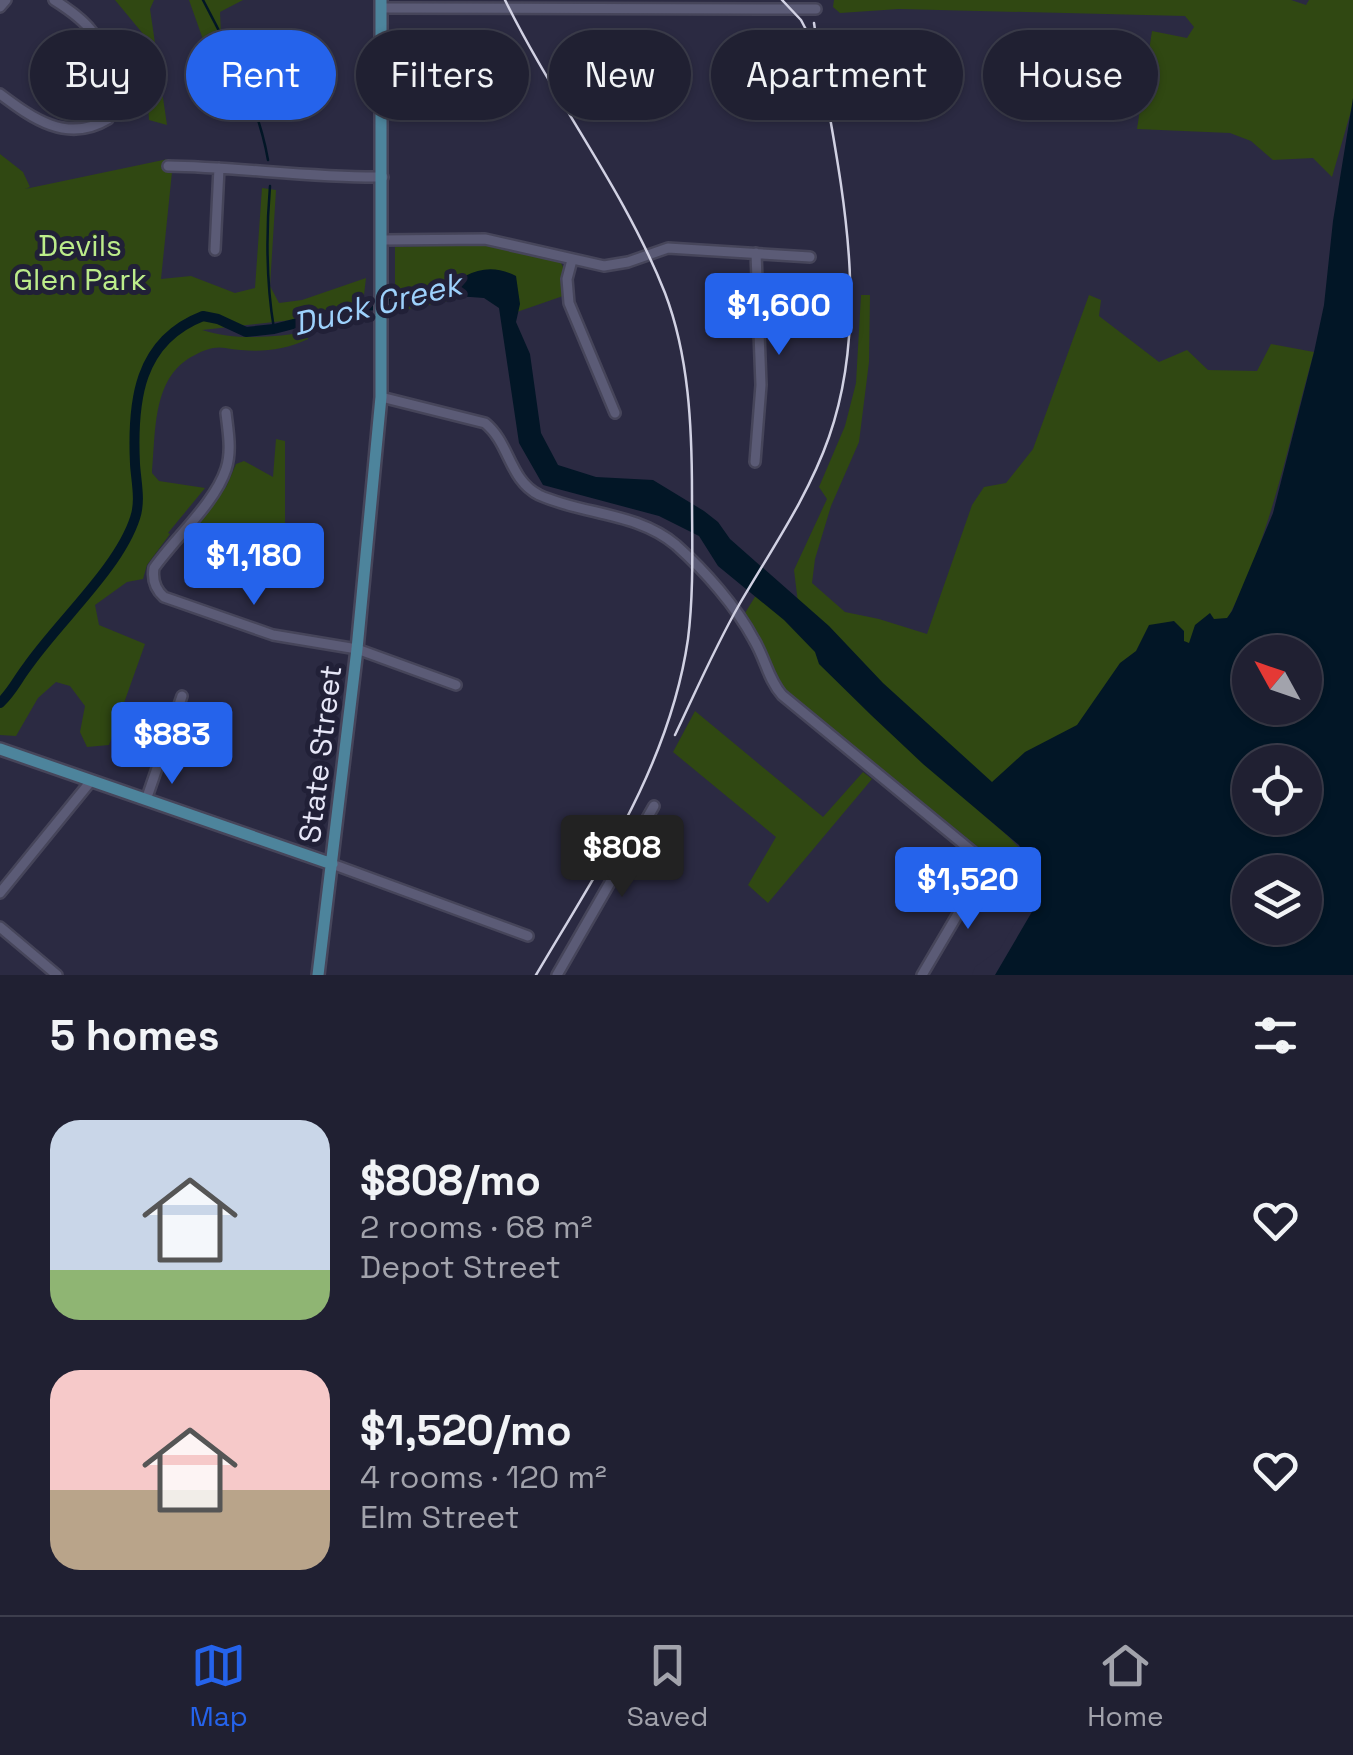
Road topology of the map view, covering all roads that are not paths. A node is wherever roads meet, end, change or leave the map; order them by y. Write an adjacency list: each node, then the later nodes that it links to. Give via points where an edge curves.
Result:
1 (6, 0): 4 (street)
2 (54, 0): 6 (street, via 96,34 104,49 113,102 108,119 48,127)
3 (382, 4): 5 (street); 9 (main road, State Street)
4 (0, 6)
5 (816, 9)
6 (0, 94)
7 (168, 166): 8 (street)
8 (219, 168): 9 (street); 11 (street)
9 (383, 178): 10 (main road, State Street)
10 (383, 240): 14 (street, via 485,239); 15 (main road, State Street)
11 (215, 250)
12 (756, 253): 13 (street); 14 (street, via 668,248 615,265); 18 (street, via 761,385)
13 (810, 257)
14 (572, 260): 17 (street, via 569,303)
15 (381, 397): 19 (main road, State Street); 33 (street, via 484,424 496,432 524,485 675,544 736,612 782,695 984,861)
16 (226, 412): 19 (street, via 226,470 154,568 158,592 286,638)
17 (615, 413)
18 (755, 462)
19 (357, 649): 20 (street); 26 (main road, State Street)
20 (456, 685)
21 (182, 696): 24 (street)
22 (0, 749): 23 (main road)
23 (91, 781): 24 (main road); 27 (street)
24 (146, 800): 26 (main road)
25 (654, 806): 32 (street)
26 (332, 864): 29 (street); 31 (main road, State Street)
27 (0, 893)
28 (0, 927): 30 (street)
29 (528, 936)
30 (58, 975)
31 (318, 975)
32 (557, 975)
33 (922, 975)

